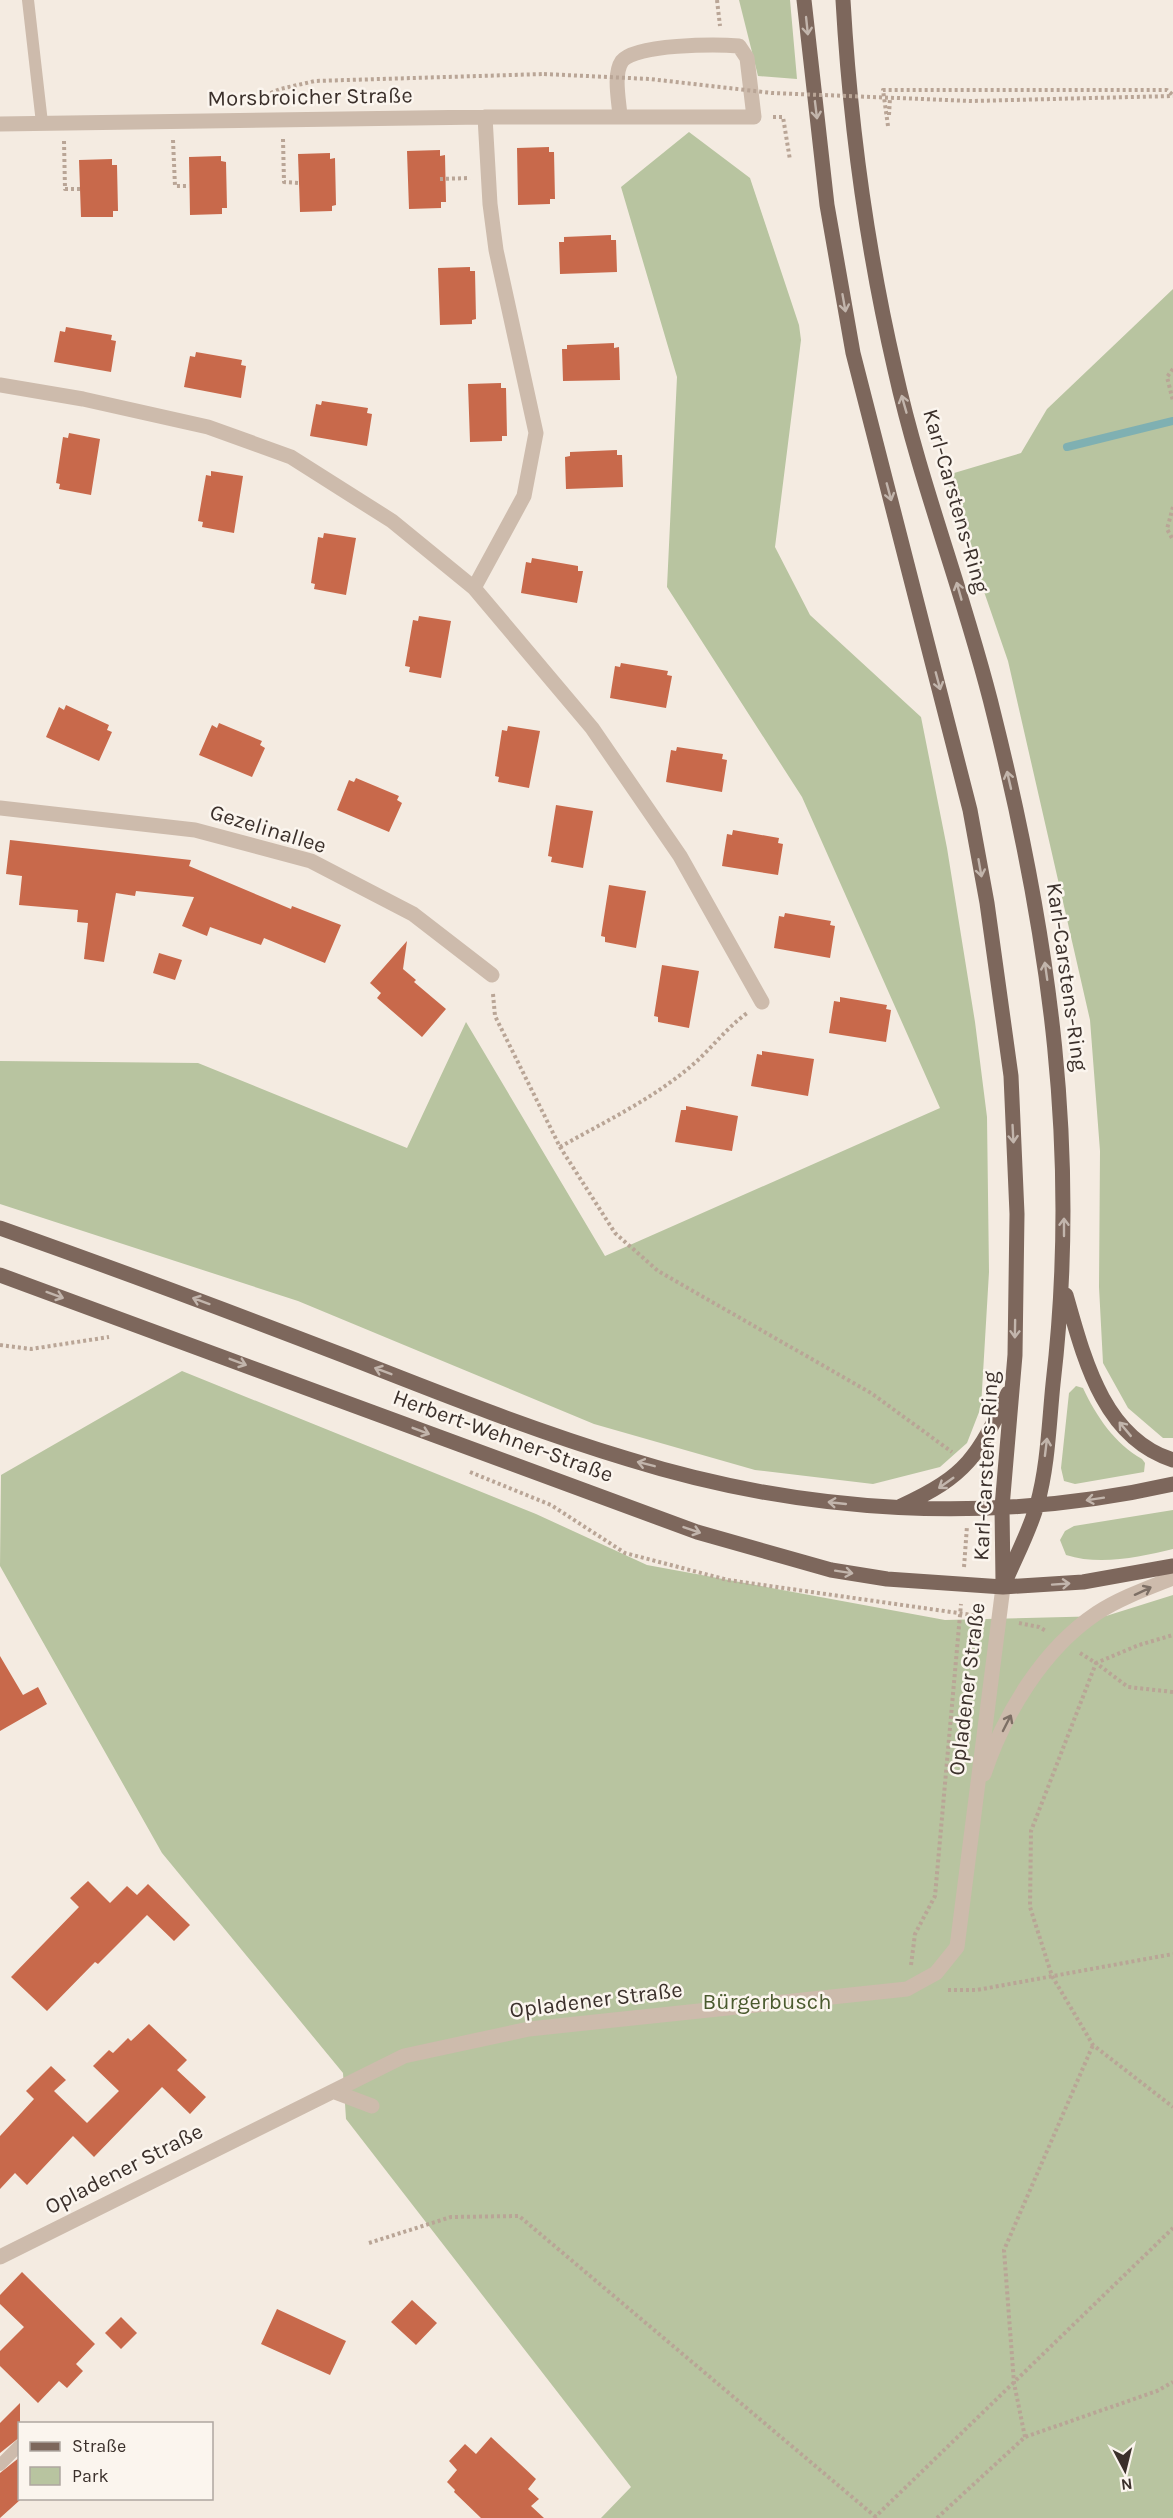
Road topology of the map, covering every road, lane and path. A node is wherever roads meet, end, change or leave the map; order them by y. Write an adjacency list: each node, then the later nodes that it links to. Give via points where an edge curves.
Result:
1 (28, 0): 14 (lane)
2 (717, 0): 5 (path)
3 (804, 0): 36 (main road, Karl-Carstens-Ring, one-way to 36, via 827,205 853,353 952,735 987,903 1011,1076 1017,1214)
4 (843, 0): 35 (main road, Karl-Carstens-Ring, one-way to 4, via 1064,1166 1059,1068 1035,894 994,712 896,374 873,261 857,150)
5 (721, 44): 9 (street, via 635,51 622,62 618,76); 11 (street, via 739,46 747,58)
6 (1173, 96): 7 (path, bridge, via 972,101); 7 (path, via 1167,90 884,90 888,126)
7 (890, 98): 8 (path, bridge, via 772,93 650,79 544,74 315,81 280,89)
8 (247, 103)
9 (621, 116): 10 (street, Morsbroicher Straße); 11 (street, Morsbroicher Straße)
10 (485, 117): 12 (street, Morsbroicher Straße); 18 (street)
11 (754, 117): 17 (path, via 783,117)
12 (282, 120): 13 (street, Morsbroicher Straße); 20 (path, via 284,182)
13 (172, 121): 15 (street, Morsbroicher Straße); 21 (path, via 175,186)
14 (42, 123): 15 (street, Morsbroicher Straße); 16 (street, Morsbroicher Straße)
15 (63, 123): 22 (path, via 65,189)
16 (0, 124)
17 (790, 160)
18 (488, 177): 19 (path); 28 (street, via 496,250 536,433 524,496)
19 (440, 179)
20 (299, 183)
21 (189, 186)
22 (80, 189)
23 (1173, 369): 25 (path, via 1167,377)
24 (0, 385): 28 (street, via 208,427 291,457 392,521)
25 (1173, 401)
26 (1173, 507): 27 (path, via 1167,529)
27 (1173, 540)
28 (474, 588): 31 (street, via 592,728 680,856)
29 (0, 808): 30 (street, Gezelinallee, via 195,830 311,861 413,914)
30 (492, 975): 32 (path, via 495,1016)
31 (762, 1002): 32 (path, via 730,1026 696,1061 642,1101)
32 (560, 1147): 38 (path, via 615,1233 658,1271 871,1393 954,1453)
33 (0, 1228): 42 (main road, Herbert-Wehner-Straße, one-way to 33, via 793,1497 630,1460 468,1404 211,1304)
34 (0, 1275): 46 (main road, Herbert-Wehner-Straße, one-way to 46, via 697,1532 831,1570)
35 (1063, 1286): 37 (main road, one-way to 35, via 1132,1438 1107,1408 1090,1372); 40 (main road, Karl-Carstens-Ring, one-way to 35)
36 (1012, 1384): 38 (main road, via 978,1452); 41 (main road, Karl-Carstens-Ring)
37 (1173, 1460)
38 (963, 1470): 42 (main road, one-way to 42, via 943,1485)
39 (1173, 1484): 40 (main road, Herbert-Wehner-Straße, one-way to 40)
40 (1037, 1505): 41 (main road, Herbert-Wehner-Straße); 47 (main road, Karl-Carstens-Ring)
41 (1002, 1507): 43 (main road, Herbert-Wehner-Straße); 47 (main road, Karl-Carstens-Ring)
42 (895, 1508): 43 (main road, Herbert-Wehner-Straße)
43 (969, 1510): 46 (path)
44 (1173, 1566): 47 (main road, Herbert-Wehner-Straße, one-way to 44, via 1083,1582)
45 (1173, 1578): 49 (street, Opladener Straße, one-way to 45, via 1099,1612)
46 (963, 1586): 47 (main road, Herbert-Wehner-Straße); 55 (path, via 935,1896 915,1934)
47 (1003, 1587): 52 (street, Opladener Straße)
48 (1173, 1635): 50 (path)
49 (1063, 1643): 50 (path); 52 (street, Opladener Straße, one-way to 49, via 1016,1706 1033,1678)
50 (1096, 1663): 51 (path, via 1128,1687); 54 (path, via 1030,1832 1030,1907)
51 (1173, 1692)
52 (976, 1797): 55 (street, Opladener Straße, via 957,1947 936,1973)
53 (1173, 1954): 54 (path)
54 (1052, 1976): 56 (path, via 977,1990); 57 (path)
55 (907, 1989): 58 (street, Opladener Straße, via 528,2029 404,2056)
56 (942, 1990)
57 (1094, 2045): 60 (path); 65 (path, via 1004,2250)
58 (335, 2092): 59 (street); 63 (street, Opladener Straße, via 257,2127)
59 (372, 2106)
60 (1173, 2107)
61 (1173, 2228): 65 (path)
62 (369, 2243): 69 (path, via 451,2217 519,2216)
63 (0, 2257)
64 (1173, 2382): 66 (path)
65 (1014, 2383): 66 (path); 69 (path)
66 (1025, 2437): 70 (path)
67 (18, 2447): 68 (lane)
68 (0, 2465)
69 (876, 2518)
70 (937, 2518)

